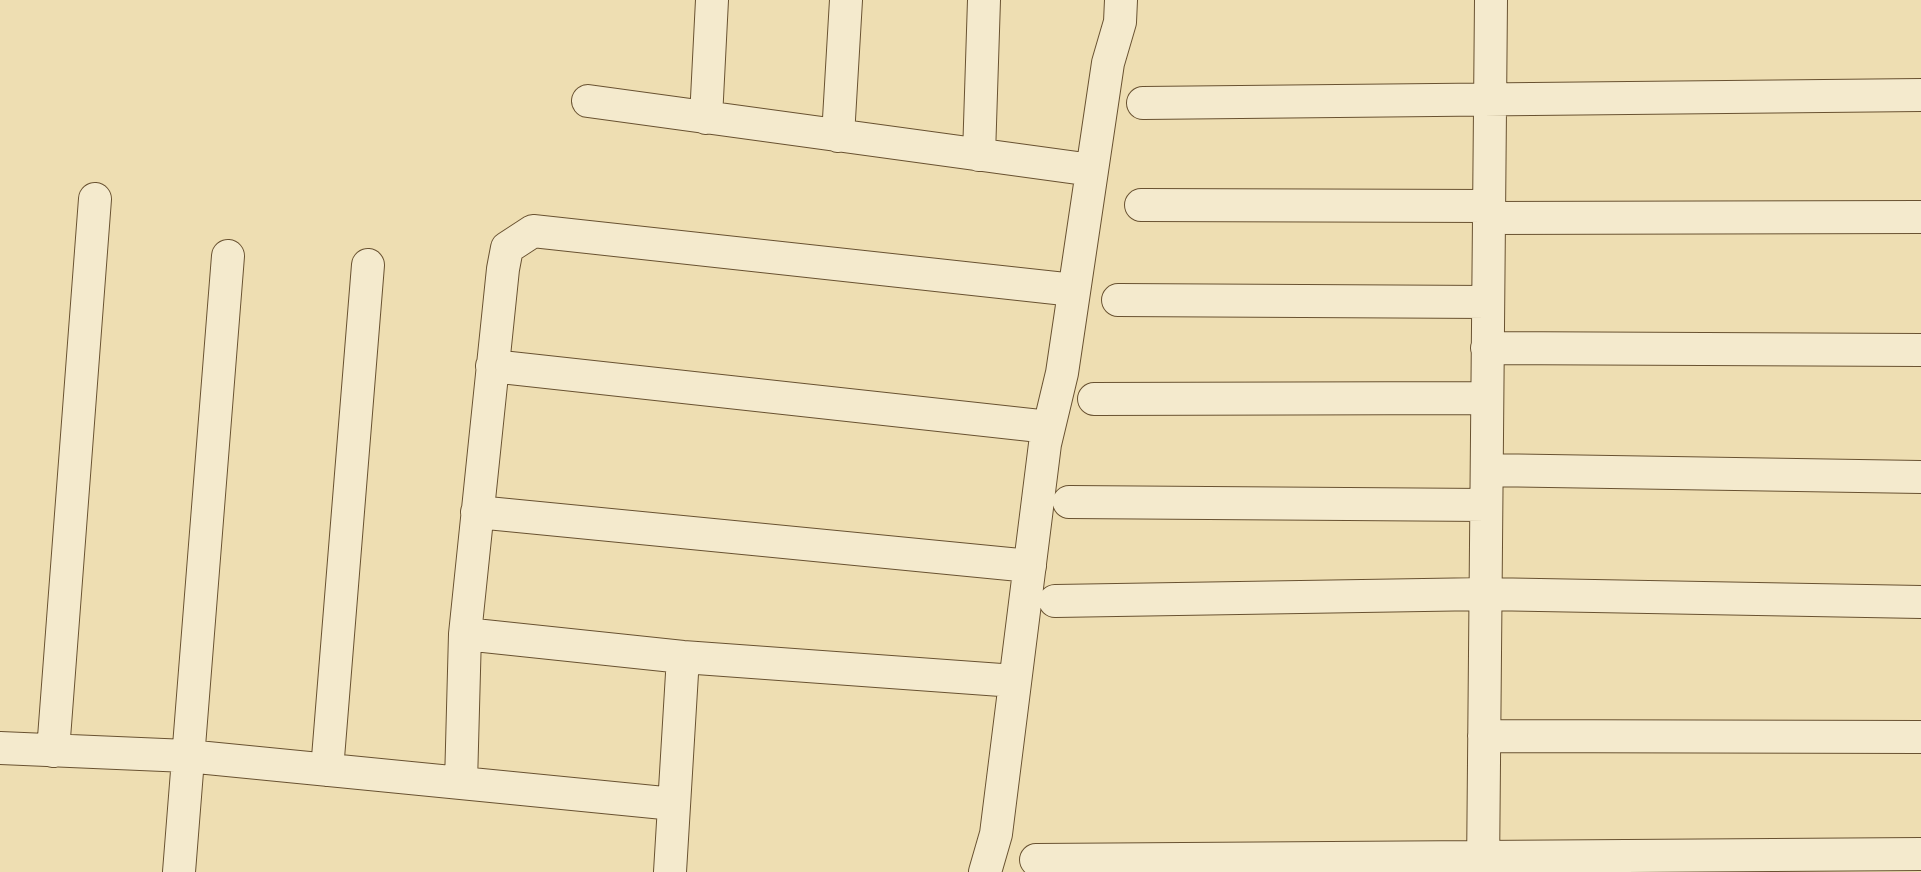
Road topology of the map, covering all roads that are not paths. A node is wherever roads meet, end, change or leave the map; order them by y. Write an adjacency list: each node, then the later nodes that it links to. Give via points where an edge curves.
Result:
1 (712, 0): 10 (street)
2 (846, 0): 11 (street)
3 (984, 0): 12 (street)
4 (1121, 0): 13 (street)
5 (1491, 0): 7 (street)
6 (1921, 95): 7 (street)
7 (1490, 99): 9 (street); 16 (street)
8 (588, 101): 10 (street)
9 (1143, 103)
10 (705, 118): 11 (street)
11 (838, 136): 12 (street)
12 (979, 155): 13 (street)
13 (1092, 170): 20 (street)
14 (95, 199): 44 (street)
15 (1141, 205): 16 (street)
16 (1489, 212): 17 (street); 22 (street)
17 (1921, 217)
18 (228, 256): 45 (street)
19 (368, 265): 46 (street)
20 (1074, 290): 25 (street, via 533,231 507,248); 28 (street, via 1062,373)
21 (1118, 300): 22 (street)
22 (1488, 302): 23 (street)
23 (1488, 348): 24 (street); 26 (street)
24 (1921, 350)
25 (492, 366): 28 (street); 33 (street)
26 (1487, 398): 27 (street); 29 (street)
27 (1094, 399)
28 (1048, 427): 34 (street)
29 (1487, 470): 30 (street); 32 (street)
30 (1921, 477)
31 (1069, 502): 32 (street)
32 (1486, 505): 35 (street)
33 (477, 512): 34 (street); 38 (street)
34 (1030, 566): 40 (street)
35 (1485, 594): 36 (street); 37 (street); 41 (street)
36 (1055, 601)
37 (1921, 602)
38 (465, 634): 39 (street); 47 (street)
39 (683, 657): 40 (street); 48 (street)
40 (1015, 681): 54 (street, via 996,834)
41 (1484, 736): 42 (street); 51 (street)
42 (1921, 736)
43 (0, 748): 44 (street)
44 (53, 751): 45 (street)
45 (187, 756): 46 (street); 52 (street)
46 (327, 770): 47 (street)
47 (461, 783): 48 (street)
48 (674, 804): 53 (street)
49 (1921, 854): 51 (street)
50 (1036, 860): 51 (street)
51 (1483, 864)
52 (179, 872)
53 (670, 872)
54 (985, 872)

